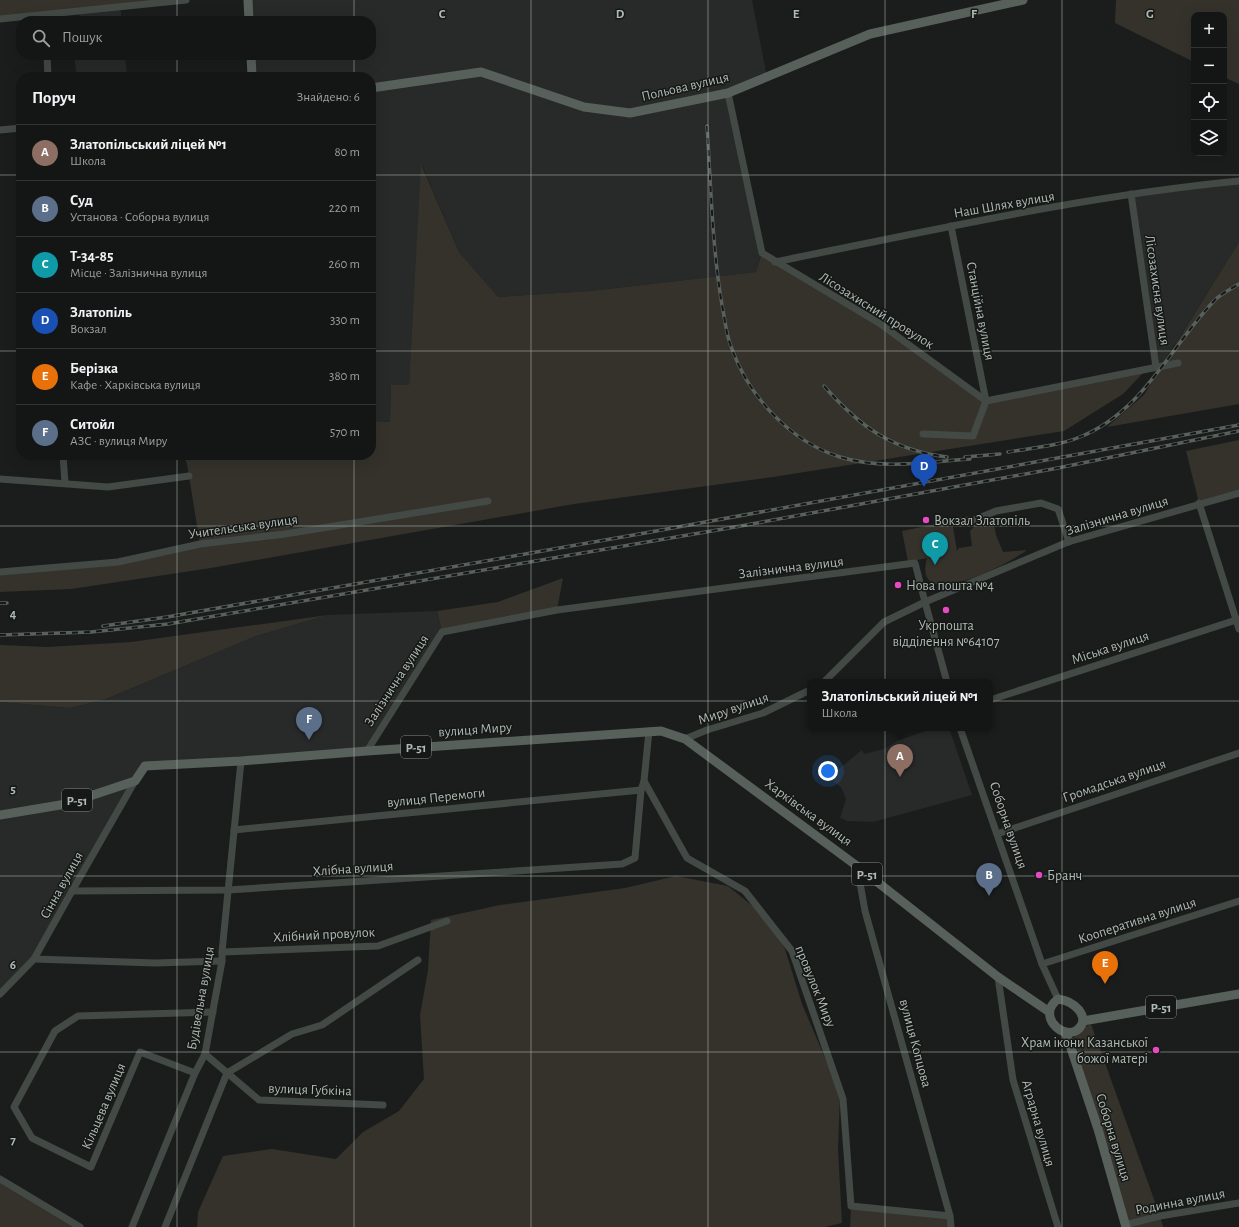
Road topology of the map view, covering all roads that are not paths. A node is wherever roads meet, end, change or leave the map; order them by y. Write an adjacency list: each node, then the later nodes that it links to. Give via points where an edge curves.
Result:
1 (186, 0): 4 (street)
2 (248, 0): 5 (main road)
3 (1023, 0): 13 (main road, Польова вулиця, via 870,34)
4 (61, 16)
5 (249, 16)
6 (0, 19): 7 (street)
7 (16, 19)
8 (47, 60): 10 (street)
9 (251, 60): 11 (main road)
10 (48, 72)
11 (252, 72)
12 (376, 87): 13 (main road, Польова вулиця, via 481,72 584,108 630,113)
13 (728, 93): 19 (street, Лісозахисний провулок, via 762,253)
14 (16, 128): 15 (street)
15 (0, 130)
16 (1239, 181): 17 (street, Наш Шлях вулиця)
17 (1131, 194): 18 (street, Наш Шлях вулиця); 21 (street, Лісозахисна вулиця)
18 (951, 226): 19 (street, Наш Шлях вулиця); 22 (street, Станційна вулиця)
19 (775, 262): 22 (street, Лісозахисний провулок, via 879,323)
20 (1178, 363): 21 (street, Лісозахисна вулиця)
21 (1156, 367): 22 (street)
22 (986, 401): 23 (street, via 973,436)
23 (923, 434)
24 (63, 460): 27 (street)
25 (189, 476): 27 (street, via 108,487)
26 (0, 479): 27 (street)
27 (64, 483)
28 (1239, 493): 30 (street, Залізнична вулиця)
29 (488, 501): 33 (street, Учительська вулиця, via 284,534 200,544 118,562)
30 (1199, 504): 32 (street, Залізнична вулиця); 35 (street)
31 (952, 521): 32 (street, via 974,520 996,511 1041,503 1058,509)
32 (1069, 542): 34 (street, Залізнична вулиця)
33 (0, 572)
34 (925, 602): 37 (street, via 884,622); 38 (street); 44 (street, Залізнична вулиця, via 915,563 557,610 442,632)
35 (1237, 620): 36 (street); 40 (street, Міська вулиця)
36 (1239, 629)
37 (827, 679)
38 (946, 679)
39 (807, 692): 43 (street, Миру вулиця, via 764,713)
40 (993, 699)
41 (649, 731): 43 (main road, вулиця Миру / Р-51, via 661,731); 44 (main road, вулиця Миру / Р-51); 48 (street)
42 (961, 731): 52 (street, Соборна вулиця)
43 (685, 739): 53 (main road, Харківська вулиця / Р-51)
44 (366, 750): 46 (main road, вулиця Миру / Р-51)
45 (1239, 753): 52 (street, Громадська вулиця)
46 (241, 761): 47 (main road, вулиця Миру / Р-51, via 145,766); 51 (street, Будівельна вулиця)
47 (135, 781): 50 (main road, Р-51, via 66,804); 55 (street, Сінна вулиця)
48 (644, 781): 49 (street); 77 (street, провулок Миру, via 687,858 745,892 792,952 843,1099 851,1206)
49 (641, 790): 51 (street, вулиця Перемоги); 54 (street, Хлібна вулиця, via 635,858 622,864)
50 (0, 815)
51 (234, 830): 54 (street, Будівельна вулиця)
52 (997, 834): 62 (street, Соборна вулиця)
53 (857, 866): 63 (main road, Харківська вулиця / Р-51); 77 (street, вулиця Копцова, via 865,911)
54 (228, 890): 55 (street, Хлібна вулиця); 58 (street, Будівельна вулиця)
55 (72, 891): 59 (street, Сінна вулиця)
56 (1239, 901): 62 (street, Кооперативна вулиця)
57 (447, 921): 58 (street, Хлібний провулок, via 378,946)
58 (222, 952): 61 (street, Будівельна вулиця)
59 (34, 959): 61 (street, via 155,963); 64 (street, Сінна вулиця)
60 (418, 960): 73 (street, via 322,1025 292,1034)
61 (222, 962): 68 (street, Будівельна вулиця)
62 (1042, 964): 66 (street, Соборна вулиця)
63 (998, 977): 67 (main road, Харківська вулиця / Р-51); 83 (street, Аграрна вулиця, via 1013,1080)
64 (0, 994)
65 (1239, 994): 69 (main road, Р-51)
66 (1058, 999): 67 (main road, via 1051,1004); 69 (main road, via 1067,1000 1076,1007 1082,1013)
67 (1048, 1011): 70 (main road, Р-51, via 1054,1024)
68 (213, 1012): 71 (street, Будівельна вулиця); 72 (street, Кільцева вулиця, via 78,1016 55,1031 14,1107 32,1138 91,1167 140,1052)
69 (1083, 1021): 70 (main road, Р-51, via 1080,1028)
70 (1066, 1033): 78 (main road, Соборна вулиця, via 1098,1129)
71 (205, 1054): 72 (street, Будівельна вулиця); 73 (street, вулиця Губкіна)
72 (195, 1073): 80 (street, Будівельна вулиця)
73 (227, 1073): 74 (street, вулиця Губкіна, via 259,1100); 81 (street)
74 (383, 1105)
75 (0, 1178): 79 (street)
76 (1239, 1203): 78 (street, Родинна вулиця, via 1160,1216)
77 (950, 1216): 82 (street, вулиця Копцова)
78 (1126, 1226)
79 (80, 1227)
80 (132, 1227)
81 (164, 1227)
82 (951, 1227)
83 (1058, 1227)

